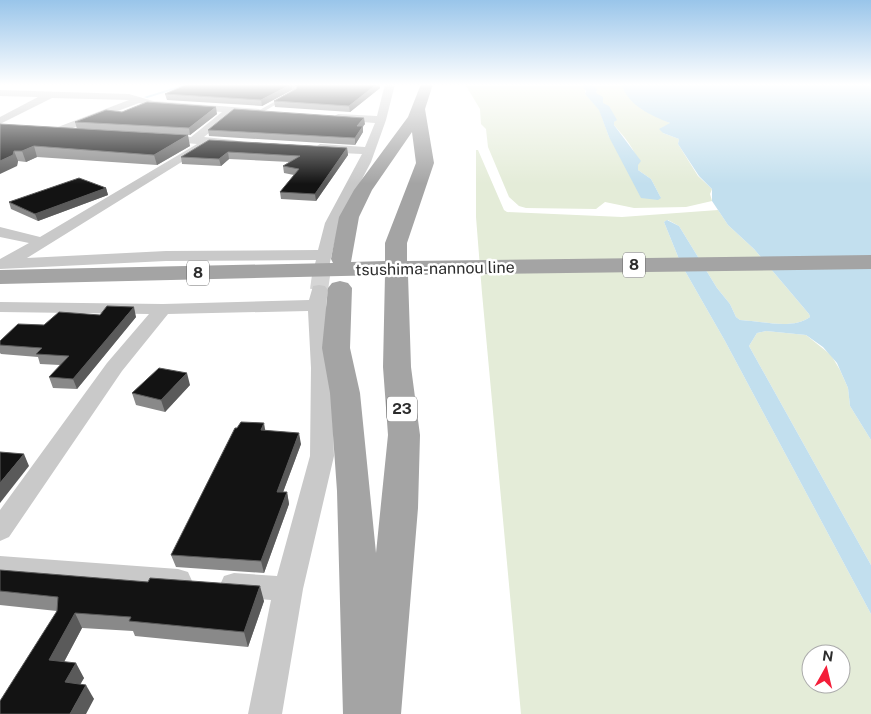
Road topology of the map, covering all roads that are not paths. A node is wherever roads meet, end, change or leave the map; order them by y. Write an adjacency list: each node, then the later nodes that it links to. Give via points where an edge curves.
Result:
1 (90, 117): 7 (street, via 49,132)
2 (222, 117): 9 (street)
3 (344, 117): 6 (street)
4 (410, 117): 19 (main road, via 349,217)
5 (421, 117): 17 (main road, 23, via 420,133 425,163 396,243)
6 (382, 120): 13 (street)
7 (82, 134)
8 (147, 137): 9 (street)
9 (194, 140): 10 (street)
10 (209, 141): 11 (street); 15 (street)
11 (249, 144)
12 (308, 147): 13 (street)
13 (368, 151): 19 (street, via 332,224)
14 (0, 232): 15 (street)
15 (43, 242): 18 (street)
16 (871, 262): 17 (main road, tsushima-nannou line / 8)
17 (397, 268): 18 (main road, tsushima-nannou line / 8); 27 (main road, 23, via 397,366 404,435 400,508)
18 (2, 269): 19 (street, via 166,256)
19 (327, 278): 21 (street); 24 (street, via 321,368 322,456); 26 (main road, via 345,393 354,491)
20 (0, 307): 21 (street)
21 (162, 308): 22 (street, via 114,368)
22 (0, 530)
23 (0, 568): 24 (street)
24 (288, 590): 25 (street)
25 (265, 714)
26 (365, 714)
27 (378, 714)

